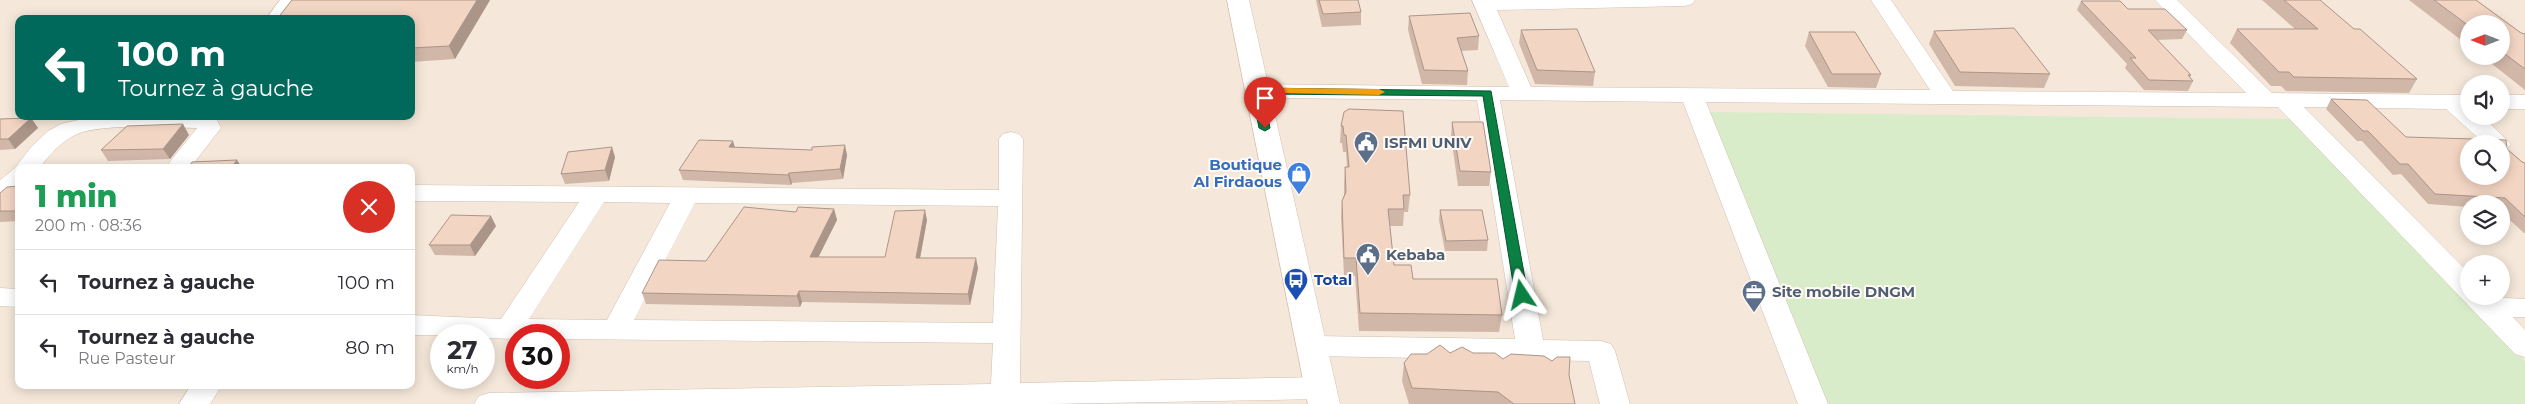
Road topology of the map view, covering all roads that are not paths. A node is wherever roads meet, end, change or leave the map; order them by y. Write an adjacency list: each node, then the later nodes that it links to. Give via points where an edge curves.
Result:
1 (291, 0): 7 (street)
2 (1238, 0): 8 (main road)
3 (1685, 0): 6 (street)
4 (1881, 0): 12 (street)
5 (2164, 0): 13 (street)
6 (1483, 2): 10 (street)
7 (279, 15)
8 (1257, 91): 9 (street); 40 (main road)
9 (1487, 93): 10 (street); 42 (street)
10 (1523, 93): 11 (street)
11 (1692, 95): 12 (street); 49 (street)
12 (1946, 97): 13 (street)
13 (2275, 100): 14 (street); 28 (street)
14 (2460, 101)
15 (2510, 102): 16 (street)
16 (2525, 102)
17 (2483, 125): 18 (street)
18 (2493, 135)
19 (1011, 139): 27 (street)
20 (30, 164): 21 (street, via 47,144 69,129 96,124 208,123 209,128)
21 (180, 164)
22 (15, 179): 24 (street)
23 (415, 194): 25 (street)
24 (0, 195)
25 (596, 195): 26 (street); 35 (street)
26 (687, 195): 27 (street); 38 (street)
27 (1011, 198): 39 (street)
28 (2460, 281)
29 (0, 297): 30 (street)
30 (15, 298)
31 (2484, 305): 41 (street)
32 (2510, 305): 33 (street)
33 (2525, 308)
34 (415, 324): 36 (street)
35 (512, 324)
36 (505, 329)
37 (570, 330): 38 (street)
38 (615, 330): 39 (street)
39 (1006, 333): 44 (street)
40 (1312, 346): 42 (street); 45 (main road)
41 (2525, 347)
42 (1531, 350): 48 (street, via 1601,351)
43 (203, 389): 46 (street)
44 (1005, 396): 45 (street); 47 (street)
45 (1322, 396)
46 (194, 404)
47 (489, 404)
48 (1615, 404)
49 (1813, 404)

